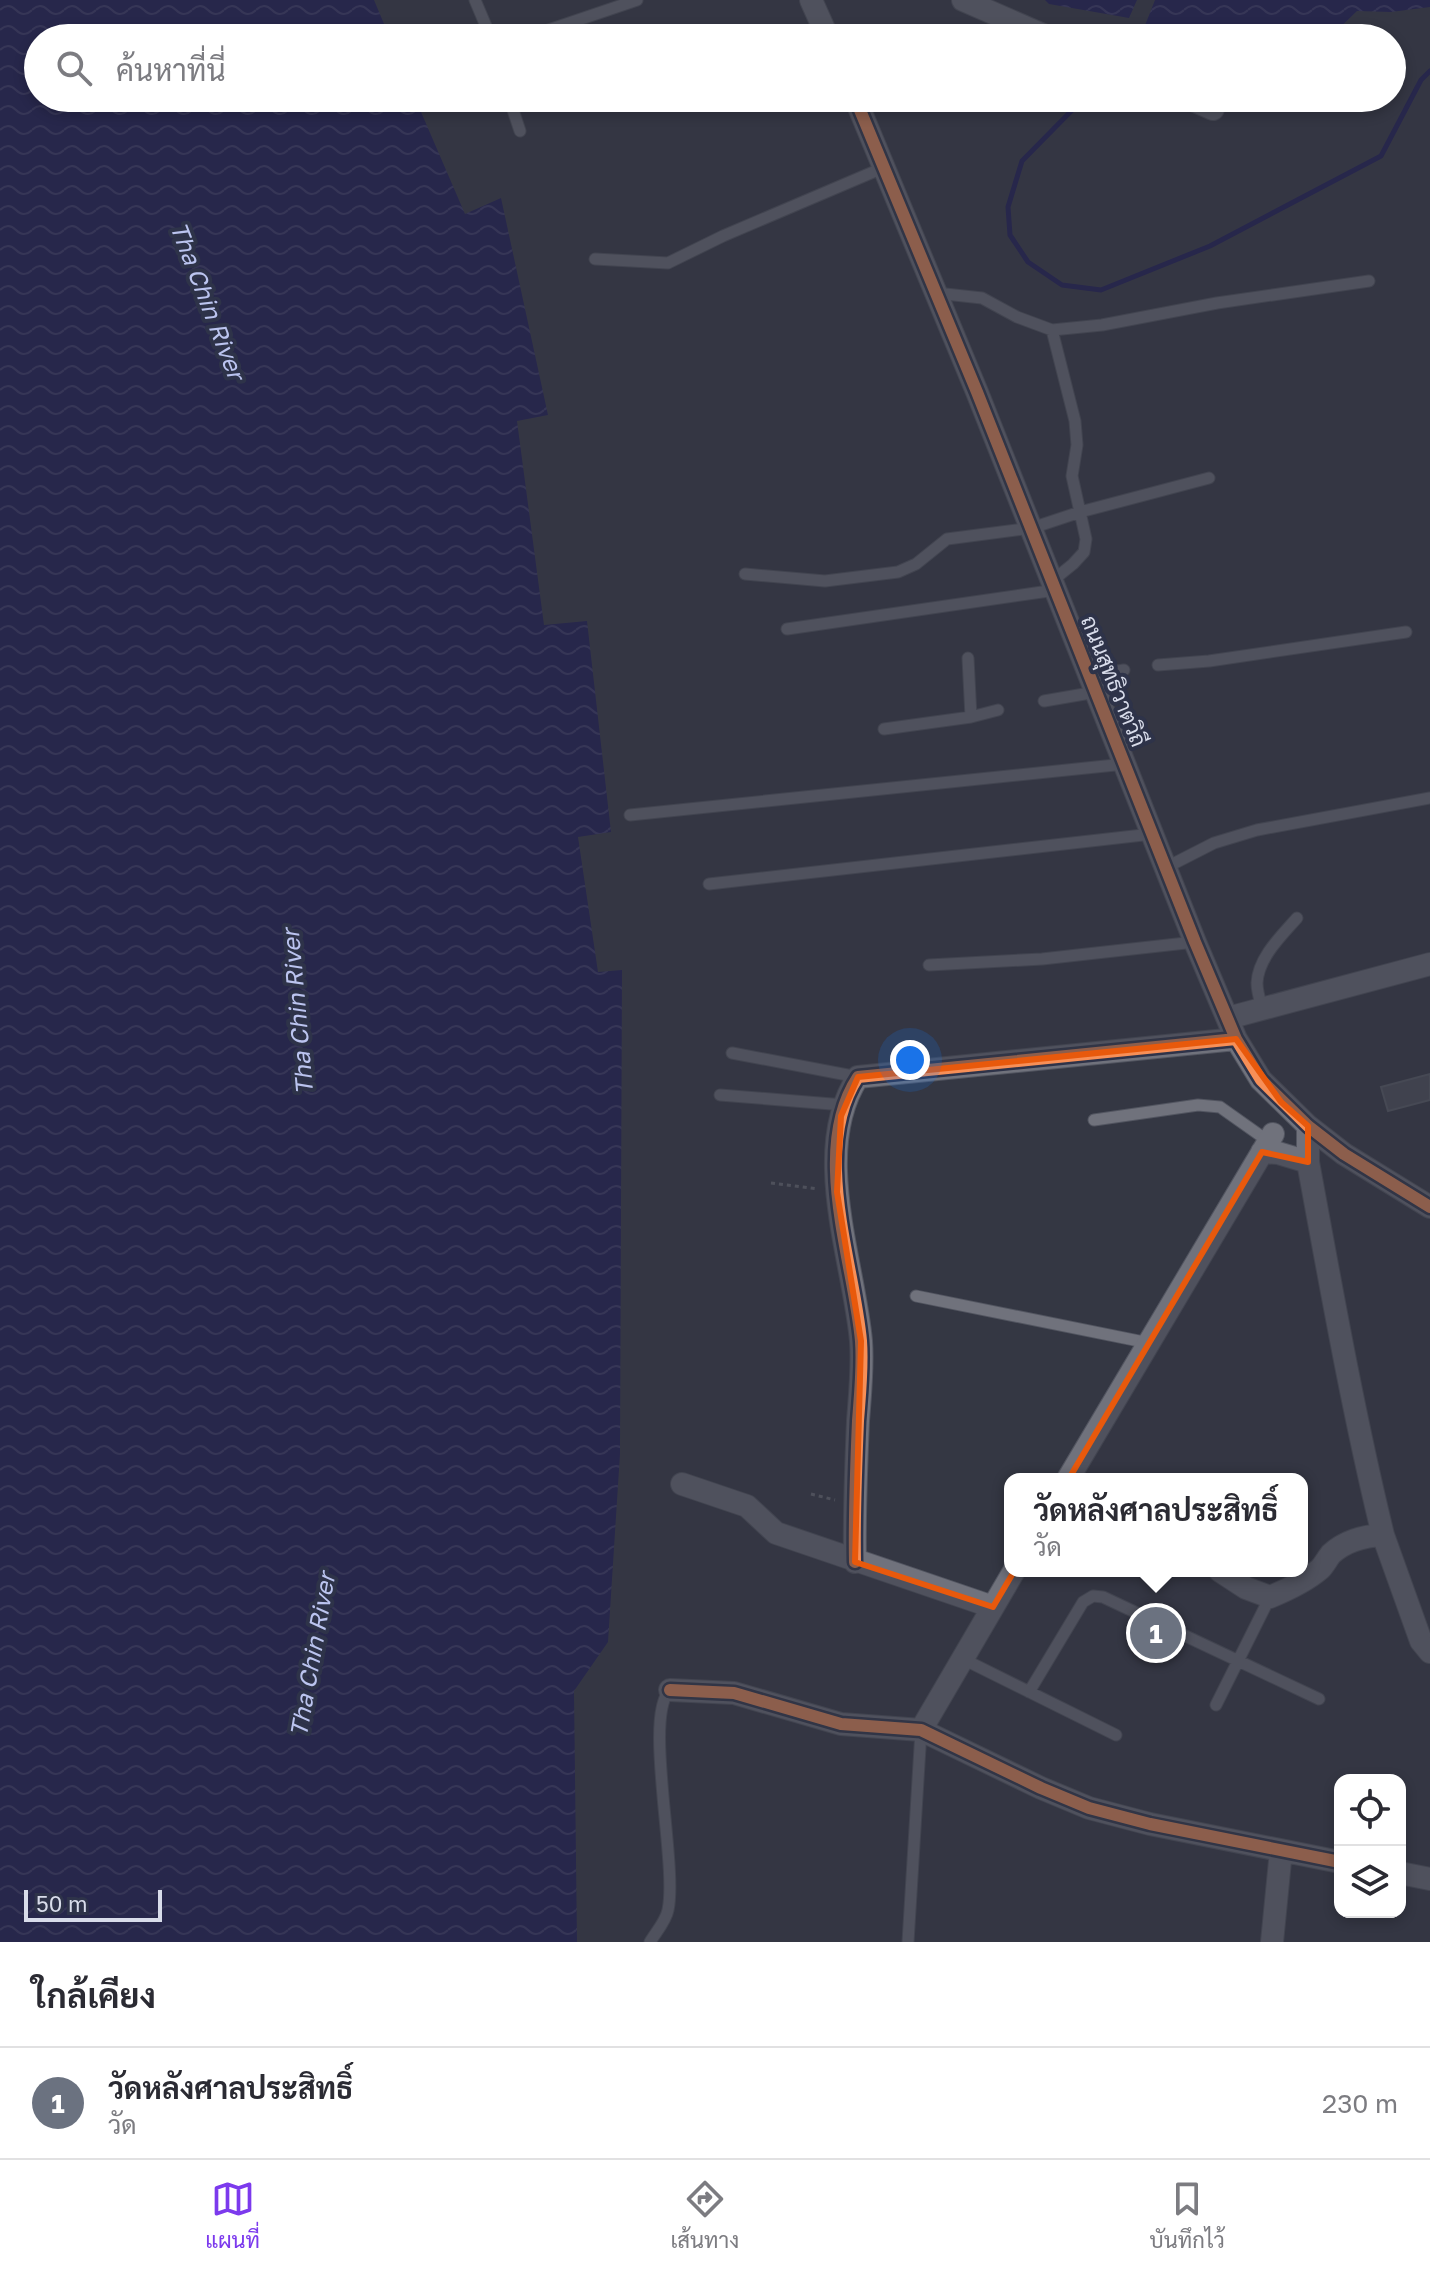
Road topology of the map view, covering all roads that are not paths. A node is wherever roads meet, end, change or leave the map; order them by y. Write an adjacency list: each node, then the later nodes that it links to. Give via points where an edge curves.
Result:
1 (475, 0): 5 (lane)
2 (637, 0): 6 (lane)
3 (811, 0): 7 (street)
4 (963, 0): 8 (street)
5 (485, 24)
6 (566, 24)
7 (822, 24)
8 (1018, 24)
9 (514, 112): 11 (lane)
10 (861, 112): 12 (street, ถนนสุทธิวาตวิถี)
11 (520, 131)
12 (885, 166): 13 (lane, via 668,263); 15 (street, ถนนสุทธิวาตวิถี)
13 (595, 259)
14 (1369, 281): 16 (lane)
15 (936, 293): 16 (lane, via 982,298); 19 (street, ถนนสุทธิวาตวิถี)
16 (1052, 330): 18 (lane, via 1075,421 1072,476)
17 (1209, 478): 18 (lane)
18 (1080, 512): 19 (lane); 21 (lane, via 1084,552)
19 (1032, 528): 20 (lane, via 947,539 898,572 816,581); 21 (street, ถนนสุทธิวาตวิถี)
20 (745, 574)
21 (1054, 585): 22 (lane); 27 (street, ถนนสุทธิวาตวิถี)
22 (787, 629)
23 (1406, 632): 25 (lane)
24 (968, 658): 30 (lane)
25 (1158, 665)
26 (1124, 670): 27 (lane)
27 (1093, 684): 28 (lane); 32 (street, ถนนสุทธิวาตวิถี)
28 (1044, 701)
29 (998, 710): 30 (lane)
30 (971, 717): 31 (lane)
31 (884, 729)
32 (1126, 763): 34 (lane); 35 (street, ถนนสุทธิวาตวิถี)
33 (1430, 798): 36 (lane, via 1257,830 1214,843)
34 (630, 815)
35 (1152, 834): 36 (street, ถนนสุทธิวาตวิถี); 37 (lane)
36 (1165, 868): 39 (street, ถนนสุทธิวาตวิถี)
37 (709, 884)
38 (1297, 918): 42 (lane, via 1261,968 1257,983)
39 (1195, 942): 41 (lane); 43 (street, ถนนสุทธิวาตวิถี)
40 (1430, 964): 42 (street)
41 (929, 965)
42 (1262, 1008): 43 (street)
43 (1228, 1018): 44 (street, ถนนสุทธิวาตวิถี)
44 (1236, 1039): 46 (street); 51 (street, ถนนสุทธิวาตวิถี, via 1261,1080)
45 (732, 1053): 46 (lane)
46 (858, 1077): 48 (street)
47 (720, 1095): 48 (lane)
48 (844, 1105): 59 (street, via 837,1192 861,1341)
49 (1094, 1120): 51 (lane, via 1198,1105 1220,1107)
50 (1308, 1126): 51 (street, ถนนสุทธิวาตวิถี); 52 (street); 53 (street, ถนนสุทธิวาตวิถี)
51 (1274, 1132): 52 (street, via 1278,1153); 55 (street)
52 (1308, 1162): 58 (street)
53 (1430, 1207)
54 (916, 1296): 55 (lane)
55 (1149, 1343): 56 (street)
56 (1075, 1473)
57 (682, 1484): 59 (street, via 747,1506 776,1533)
58 (1383, 1535): 62 (street, via 1345,1544 1320,1569); 64 (street, via 1421,1641)
59 (855, 1562): 63 (street)
60 (1010, 1577): 63 (street)
61 (1229, 1577): 62 (street)
62 (1270, 1597): 66 (lane)
63 (993, 1607): 65 (street)
64 (1430, 1652)
65 (963, 1659): 68 (lane); 71 (street)
66 (1237, 1661): 68 (lane, via 1093,1596 1083,1602); 69 (lane); 70 (lane)
67 (670, 1690): 71 (street, via 734,1693 841,1724); 77 (lane, via 660,1706 660,1736 671,1887 668,1913)
68 (1029, 1692): 72 (lane)
69 (1319, 1699)
70 (1216, 1705)
71 (921, 1730): 73 (street, via 1089,1808); 78 (lane)
72 (1116, 1735)
73 (1281, 1851): 74 (street); 79 (street)
74 (1334, 1861)
75 (1406, 1874): 76 (street)
76 (1430, 1879)
77 (650, 1942)
78 (908, 1942)
79 (1272, 1942)

